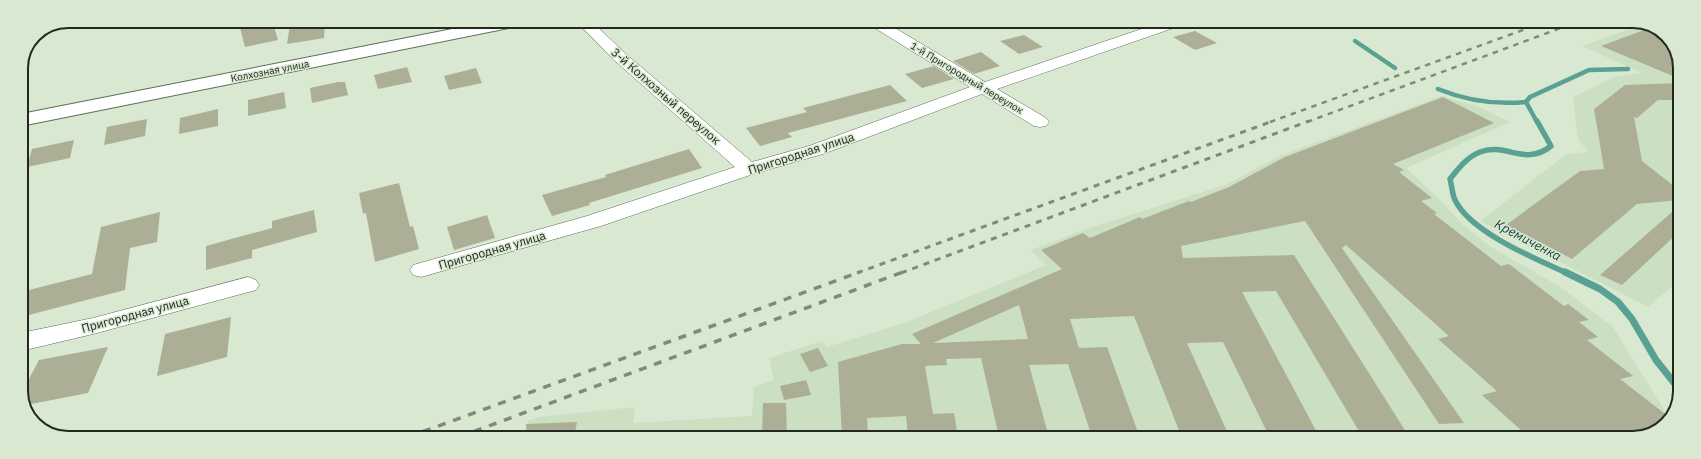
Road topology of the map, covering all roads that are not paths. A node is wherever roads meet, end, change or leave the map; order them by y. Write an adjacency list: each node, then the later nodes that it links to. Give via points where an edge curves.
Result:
1 (484, 28): 6 (main road, Колхозная улица)
2 (590, 28): 8 (street, 3-й Колхозный переулок)
3 (885, 28): 5 (street, 1-й Пригородный переулок)
4 (1159, 28): 5 (street, Пригородная улица)
5 (983, 88): 7 (street, 1-й Пригородный переулок); 8 (street, Пригородная улица, via 824,147)
6 (28, 119)
7 (1040, 122)
8 (749, 169): 9 (street, Пригородная улица, via 594,221)
9 (421, 270)
10 (248, 285): 11 (street, Пригородная улица)
11 (28, 340)

